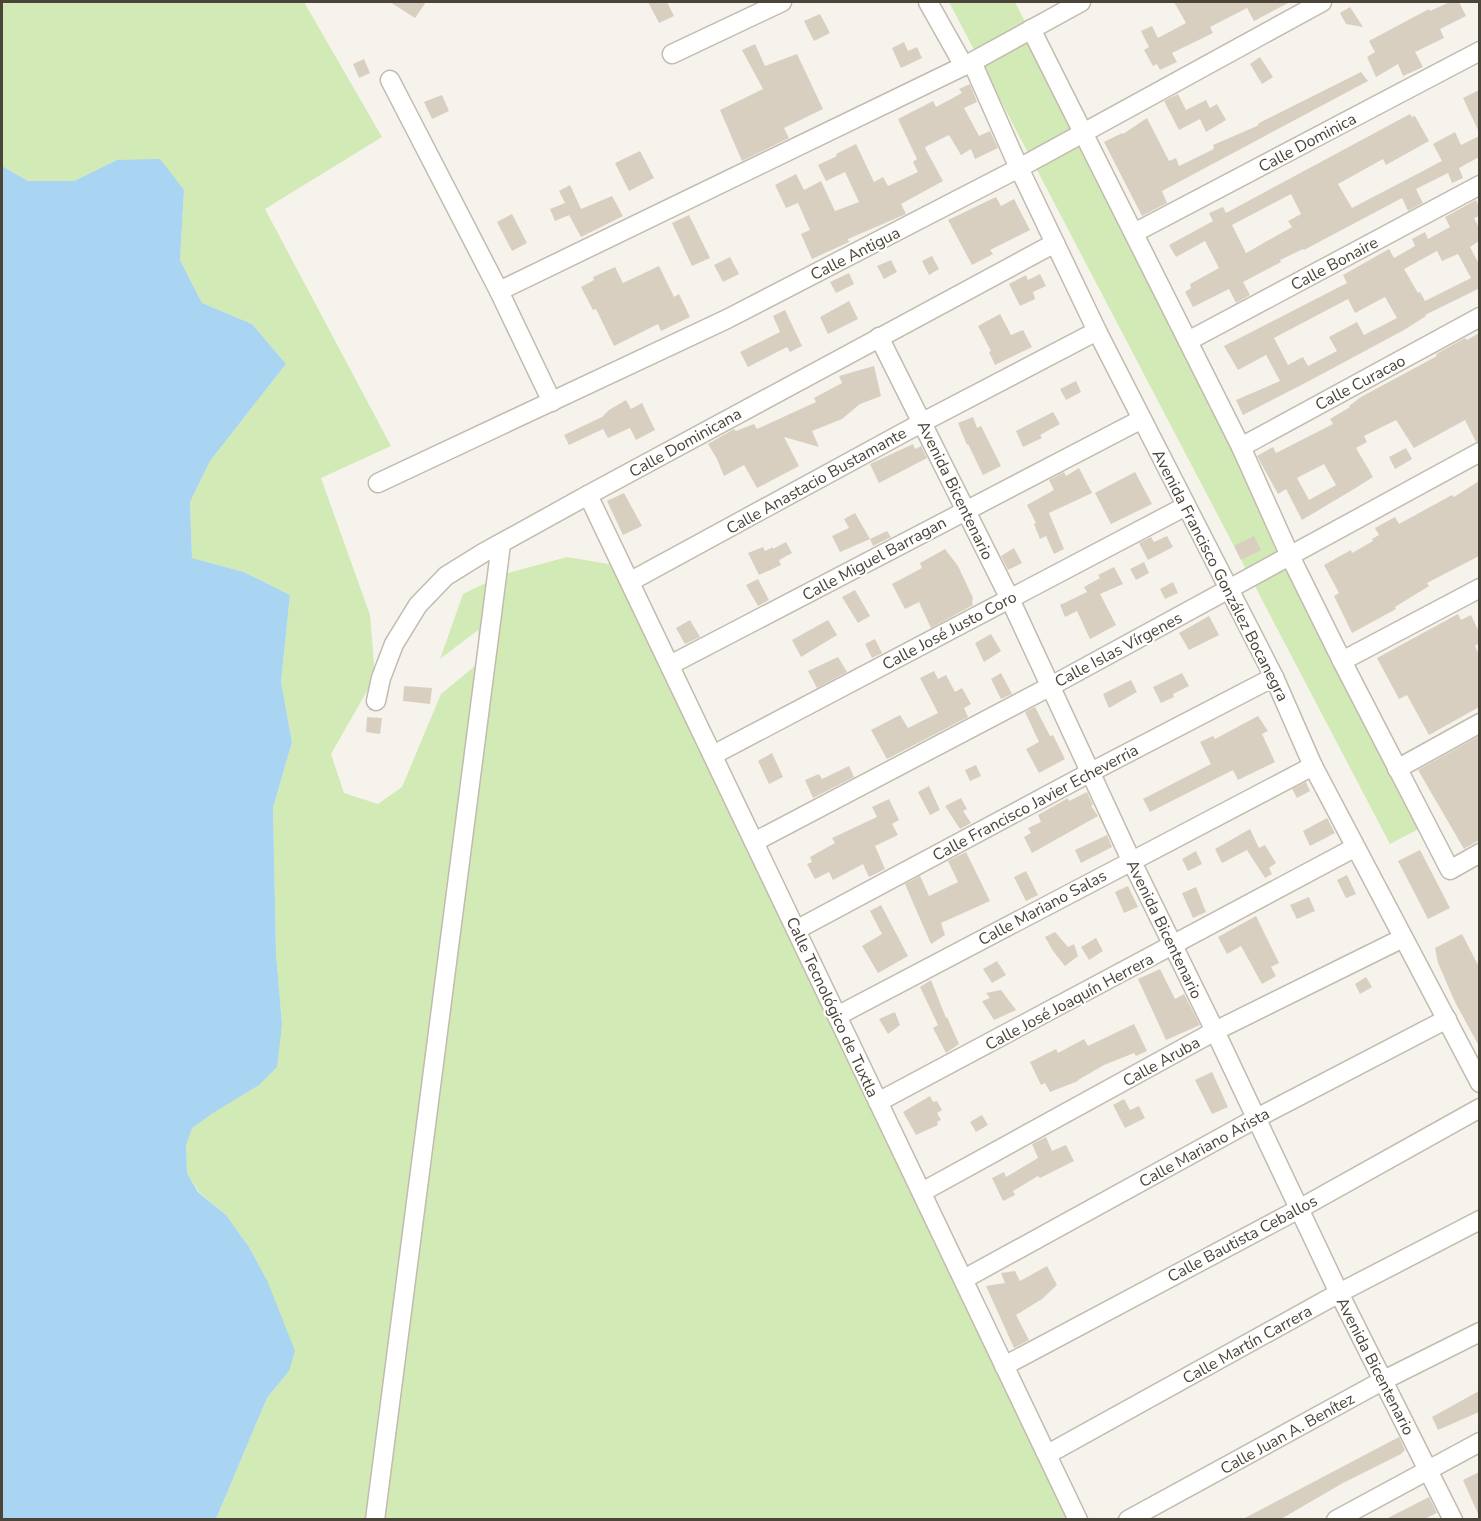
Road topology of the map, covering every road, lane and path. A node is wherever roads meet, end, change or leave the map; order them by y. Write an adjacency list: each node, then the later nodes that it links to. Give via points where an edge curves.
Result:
1 (782, 2): 7 (street)
2 (928, 2): 8 (street, Avenida Francisco González Bocanegra)
3 (1081, 2): 5 (street)
4 (1322, 2): 10 (street, Calle Antigua)
5 (1031, 29): 8 (street); 10 (street)
6 (1479, 51): 13 (street, Calle Dominica)
7 (672, 54)
8 (968, 64): 11 (street, Avenida Francisco González Bocanegra); 15 (street)
9 (390, 80): 15 (street)
10 (1083, 133): 11 (street, Calle Antigua); 13 (street)
11 (1019, 168): 14 (street, Avenida Francisco González Bocanegra); 20 (street, Calle Antigua, via 727,319)
12 (1479, 185): 19 (street, Calle Bonaire)
13 (1134, 233): 19 (street)
14 (1055, 243): 17 (street, Avenida Francisco González Bocanegra); 18 (street, Calle Dominicana)
15 (499, 291): 20 (street)
16 (1479, 317): 23 (street, Calle Curacao)
17 (1096, 331): 21 (street, Avenida Francisco González Bocanegra); 22 (street, Calle Anastacio Bustamante)
18 (879, 337): 22 (street, Avenida Bicentenario); 26 (street, Calle Dominicana)
19 (1188, 341): 23 (street)
20 (552, 402): 25 (street, Calle Antigua)
21 (1142, 419): 27 (street, Avenida Francisco González Bocanegra); 28 (street, Calle Miguel Barragan)
22 (923, 422): 28 (street, Avenida Bicentenario); 31 (street, Calle Anastacio Bustamante)
23 (1241, 447): 30 (street)
24 (1479, 452): 30 (street, Calle Islas Vírgenes)
25 (378, 483)
26 (588, 495): 29 (street, Calle Dominicana); 31 (street, Calle Tecnológico de Tuxtla)
27 (1186, 506): 33 (street, Avenida Francisco González Bocanegra); 34 (street, Calle José Justo Coro)
28 (965, 510): 34 (street, Avenida Bicentenario); 36 (street, Calle Miguel Barragan)
29 (501, 544): 39 (street, Calle Dominicana, via 446,576 418,605 394,644); 70 (street)
30 (1290, 556): 33 (street, Calle Islas Vírgenes); 35 (street)
31 (631, 581): 36 (street, Calle Tecnológico de Tuxtla)
32 (1479, 588): 35 (street)
33 (1228, 590): 37 (street, Avenida Francisco González Bocanegra); 38 (street, Calle Islas Vírgenes)
34 (1009, 597): 38 (street, Avenida Bicentenario); 41 (street, Calle José Justo Coro)
35 (1342, 661): 43 (street)
36 (669, 665): 41 (street, Calle Tecnológico de Tuxtla)
37 (1274, 677): 42 (street, Avenida Francisco González Bocanegra); 44 (street, Calle Francisco Javier Echeverria)
38 (1051, 686): 44 (street, Avenida Bicentenario); 45 (street, Calle Islas Vírgenes)
39 (376, 700)
40 (1479, 723): 43 (street)
41 (713, 755): 45 (street, Calle Tecnológico de Tuxtla)
42 (1312, 766): 46 (street, Avenida Francisco González Bocanegra); 48 (street, Calle Mariano Salas)
43 (1397, 769): 47 (street, via 1450,870)
44 (1091, 772): 48 (street, Avenida Bicentenario); 49 (street, Calle Francisco Javier Echeverria)
45 (754, 842): 49 (street, Calle Tecnológico de Tuxtla)
46 (1354, 848): 50 (street, Avenida Francisco González Bocanegra); 51 (street, Calle José Joaquín Herrera)
47 (1479, 854)
48 (1131, 860): 51 (street, Avenida Bicentenario); 52 (street, Calle Mariano Salas)
49 (796, 930): 52 (street, Calle Tecnológico de Tuxtla)
50 (1403, 938): 53 (street, Avenida Francisco González Bocanegra); 54 (street, Calle Aruba)
51 (1173, 946): 54 (street, Avenida Bicentenario); 56 (street, Calle José Joaquín Herrera)
52 (837, 1016): 56 (street, Calle Tecnológico de Tuxtla)
53 (1447, 1020): 55 (street, Avenida Francisco González Bocanegra); 58 (street, Calle Mariano Arista)
54 (1215, 1031): 58 (street, Avenida Bicentenario); 59 (street, Calle Aruba)
55 (1479, 1083)
56 (878, 1102): 59 (street, Calle Tecnológico de Tuxtla)
57 (1479, 1108): 60 (street, Calle Bautista Ceballos)
58 (1255, 1119): 60 (street, Avenida Bicentenario); 62 (street, Calle Mariano Arista)
59 (922, 1192): 62 (street, Calle Tecnológico de Tuxtla)
60 (1299, 1209): 63 (street, Avenida Bicentenario); 65 (street, Calle Bautista Ceballos)
61 (1479, 1220): 63 (street, Calle Martín Carrera)
62 (964, 1279): 65 (street, Calle Tecnológico de Tuxtla)
63 (1339, 1293): 66 (street, Avenida Bicentenario); 68 (street, Calle Martín Carrera)
64 (1479, 1332): 66 (street, Calle Juan A. Benítez)
65 (1004, 1365): 68 (street, Calle Tecnológico de Tuxtla)
66 (1382, 1381): 69 (street, Avenida Bicentenario); 72 (street, Calle Juan A. Benítez)
67 (1479, 1442): 69 (street)
68 (1047, 1454): 71 (street, Calle Tecnológico de Tuxtla)
69 (1429, 1470): 73 (street); 74 (street, Avenida Bicentenario)
70 (375, 1520)
71 (1078, 1520)
72 (1128, 1520)
73 (1336, 1520)
74 (1453, 1520)

